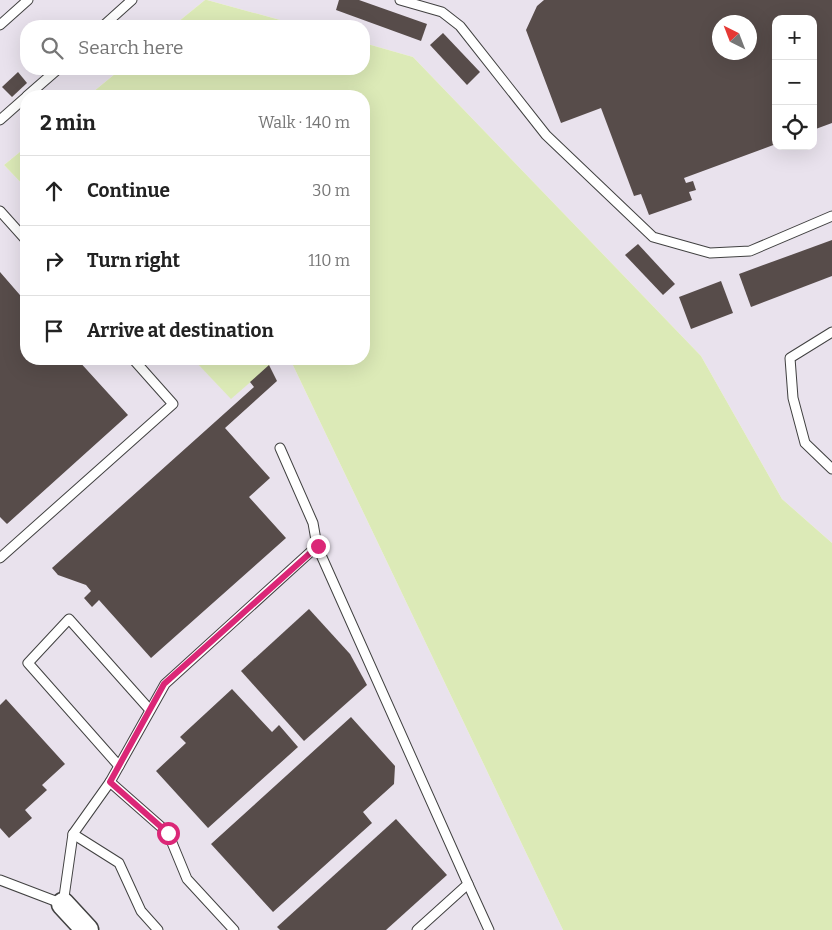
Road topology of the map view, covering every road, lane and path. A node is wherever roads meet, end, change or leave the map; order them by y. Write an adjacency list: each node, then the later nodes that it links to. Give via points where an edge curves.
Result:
1 (28, 0): 5 (lane)
2 (132, 0): 4 (lane)
3 (400, 0): 11 (lane, via 442,12 460,26 546,135 653,237 710,253 750,251)
4 (110, 20)
5 (0, 25)
6 (51, 75): 7 (lane)
7 (35, 90)
8 (20, 103): 9 (lane)
9 (0, 120)
10 (0, 211): 12 (lane)
11 (832, 216)
12 (20, 233)
13 (832, 332): 16 (lane, via 790,358 793,398 805,443)
14 (138, 365): 18 (lane, via 173,404)
15 (280, 448): 17 (lane, via 313,523)
16 (832, 469)
17 (318, 546): 19 (lane, via 164,684); 24 (lane)
18 (0, 558)
19 (150, 710): 20 (lane); 20 (lane, via 69,619 28,663)
20 (119, 766): 21 (lane)
21 (110, 782): 22 (lane); 28 (lane, via 168,833 187,878)
22 (74, 834): 25 (lane); 27 (lane, via 119,862 141,911)
23 (0, 880): 25 (lane)
24 (468, 884): 29 (lane); 30 (lane)
25 (63, 904): 26 (street)
26 (87, 930)
27 (158, 930)
28 (234, 930)
29 (417, 930)
30 (490, 930)

